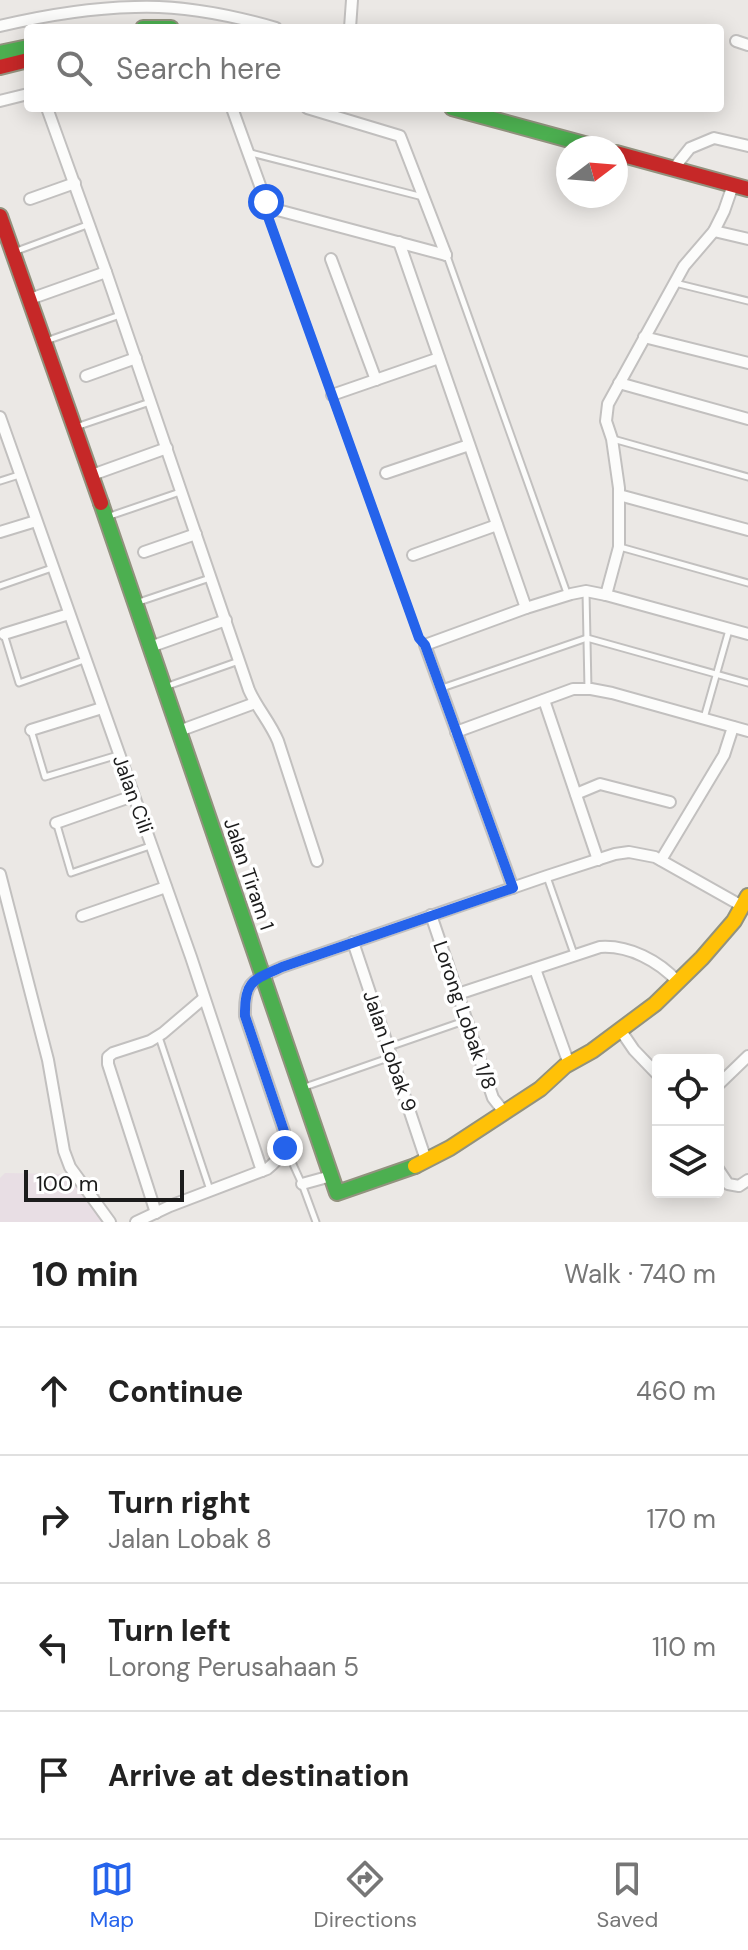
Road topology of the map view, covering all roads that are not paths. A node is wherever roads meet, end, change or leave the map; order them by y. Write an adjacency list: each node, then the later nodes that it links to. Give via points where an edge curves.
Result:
1 (352, 0): 7 (street)
2 (135, 3): 3 (street); 4 (street); 5 (street)
3 (112, 4): 8 (street)
4 (160, 4): 6 (street)
5 (141, 24)
6 (260, 24)
7 (350, 24)
8 (0, 26)
9 (736, 41): 10 (street)
10 (748, 45)
11 (24, 48): 12 (street)
12 (0, 53)
13 (24, 61): 14 (street)
14 (0, 67)
15 (24, 95): 16 (street)
16 (0, 101)
17 (48, 112): 26 (street)
18 (233, 112): 23 (street)
19 (320, 112): 28 (street, via 400,136)
20 (467, 112): 21 (street)
21 (556, 136)
22 (748, 146): 25 (street, via 714,138 690,148)
23 (246, 151): 28 (lane); 30 (street)
24 (628, 156): 25 (street)
25 (674, 168): 27 (street)
26 (75, 183): 29 (street); 32 (street)
27 (741, 187): 33 (street)
28 (424, 198): 37 (street)
29 (30, 199)
30 (270, 208): 35 (street); 52 (lane, via 267,214)
31 (0, 216): 36 (street, Jalan Tiram 1)
32 (89, 225): 36 (lane); 39 (street)
33 (714, 231): 34 (street); 40 (street)
34 (748, 239)
35 (399, 242): 37 (street); 47 (street)
36 (13, 252): 41 (street, Jalan Tiram 1)
37 (446, 255): 81 (lane)
38 (331, 259): 50 (street)
39 (106, 272): 41 (street); 43 (street)
40 (674, 283): 42 (lane); 44 (street)
41 (30, 299): 45 (street, Jalan Tiram 1)
42 (748, 301)
43 (121, 314): 45 (lane); 46 (street)
44 (644, 337): 48 (street); 51 (street)
45 (45, 342): 56 (street, Jalan Tiram 1)
46 (136, 358): 49 (street); 53 (street)
47 (439, 358): 50 (street); 58 (street)
48 (748, 363)
49 (86, 376)
50 (376, 380): 52 (street)
51 (619, 383): 54 (street); 57 (street, via 608,404)
52 (332, 395): 91 (lane)
53 (151, 401): 56 (lane); 59 (street)
54 (748, 419)
55 (1, 425): 61 (street, Jalan Cili)
56 (75, 427): 62 (street, Jalan Tiram 1)
57 (612, 439): 63 (lane); 66 (street)
58 (469, 445): 60 (street); 69 (street)
59 (167, 448): 62 (street); 65 (street)
60 (386, 473)
61 (20, 475): 64 (lane); 68 (street, Jalan Cili)
62 (92, 475): 67 (street, Jalan Tiram 1)
63 (748, 477)
64 (0, 481)
65 (181, 491): 67 (lane); 72 (street)
66 (619, 495): 70 (street); 73 (street)
67 (106, 517): 83 (street, Jalan Tiram 1)
68 (36, 521): 71 (street); 76 (street, Jalan Cili)
69 (497, 525): 75 (street); 84 (street)
70 (748, 530)
71 (0, 532)
72 (196, 534): 74 (street); 77 (street)
73 (619, 547): 78 (lane); 82 (street)
74 (144, 552)
75 (413, 555)
76 (53, 568): 79 (lane); 85 (street, Jalan Cili)
77 (211, 577): 83 (lane); 86 (street)
78 (748, 583)
79 (0, 586)
80 (586, 591): 81 (street); 82 (street); 90 (lane)
81 (568, 595): 84 (street)
82 (606, 595): 87 (street)
83 (135, 603): 92 (street, Jalan Tiram 1)
84 (526, 608): 91 (street)
85 (69, 614): 89 (street); 93 (street, Jalan Cili)
86 (226, 620): 92 (street); 94 (street)
87 (730, 629): 88 (street); 95 (lane)
88 (747, 630)
89 (4, 634): 93 (lane, via 19,683)
90 (587, 638): 95 (lane); 98 (lane); 99 (lane)
91 (425, 645): 98 (street)
92 (150, 647): 97 (street, Jalan Tiram 1)
93 (85, 660): 102 (street, Jalan Cili)
94 (240, 661): 97 (lane); 101 (street)
95 (716, 674): 96 (lane); 103 (lane)
96 (748, 683)
97 (164, 687): 106 (street, Jalan Tiram 1)
98 (441, 688): 108 (street)
99 (588, 689): 100 (street); 103 (street)
100 (544, 700): 108 (street); 110 (street)
101 (255, 703): 106 (street); 117 (street, via 273,728)
102 (102, 708): 105 (street); 109 (street, Jalan Cili)
103 (704, 718): 104 (street)
104 (733, 727): 107 (street); 116 (street, via 724,755)
105 (31, 730): 109 (lane, via 45,777)
106 (179, 731): 128 (street, Jalan Tiram 1)
107 (748, 731)
108 (456, 732): 121 (street)
109 (119, 754): 111 (street, Jalan Cili)
110 (576, 794): 112 (street, via 600,784); 115 (street)
111 (133, 796): 113 (street); 114 (street, Jalan Cili)
112 (670, 802)
113 (56, 823): 114 (lane, via 71,873)
114 (151, 846): 120 (street, Jalan Cili)
115 (598, 860): 116 (street, via 629,852); 119 (street)
116 (661, 860): 122 (street)
117 (317, 861)
118 (0, 874): 151 (street, via 48,1060 64,1151)
119 (547, 876): 121 (street); 126 (lane)
120 (166, 887): 124 (street); 131 (street, Jalan Cili)
121 (513, 888): 123 (street)
122 (745, 901): 129 (street, via 734,921)
123 (431, 915): 125 (street); 130 (street, Lorong Lobak 1/8)
124 (82, 916)
125 (353, 942): 128 (street); 135 (street, Jalan Lobak 9)
126 (574, 955): 127 (street); 129 (street, via 616,946 665,968)
127 (535, 969): 130 (street); 137 (street)
128 (263, 976): 140 (street, Jalan Tiram 1); 142 (street, via 248,988 245,1016)
129 (678, 982): 133 (street)
130 (458, 994): 132 (street, Lorong Lobak 1/8)
131 (204, 998): 134 (street); 144 (street, Jalan Cili)
132 (467, 1020): 135 (lane); 141 (street, Lorong Lobak 1/8, via 493,1098)
133 (621, 1031): 137 (street); 138 (street)
134 (159, 1036): 149 (lane); 150 (street, via 108,1057)
135 (390, 1052): 140 (lane); 143 (street, Jalan Lobak 9)
136 (748, 1056): 139 (street)
137 (569, 1064): 141 (street)
138 (652, 1069)
139 (724, 1079)
140 (301, 1088): 145 (street, Jalan Tiram 1)
141 (504, 1112): 143 (street)
142 (285, 1148): 144 (street); 148 (lane)
143 (426, 1160): 145 (street, via 337,1193)
144 (262, 1171): 149 (street)
145 (331, 1176): 148 (street)
146 (724, 1178): 147 (street, via 739,1186)
147 (748, 1180)
148 (302, 1184): 153 (lane)
149 (210, 1191): 150 (street)
150 (156, 1213): 152 (street)
151 (110, 1222)
152 (136, 1222)
153 (316, 1222)

